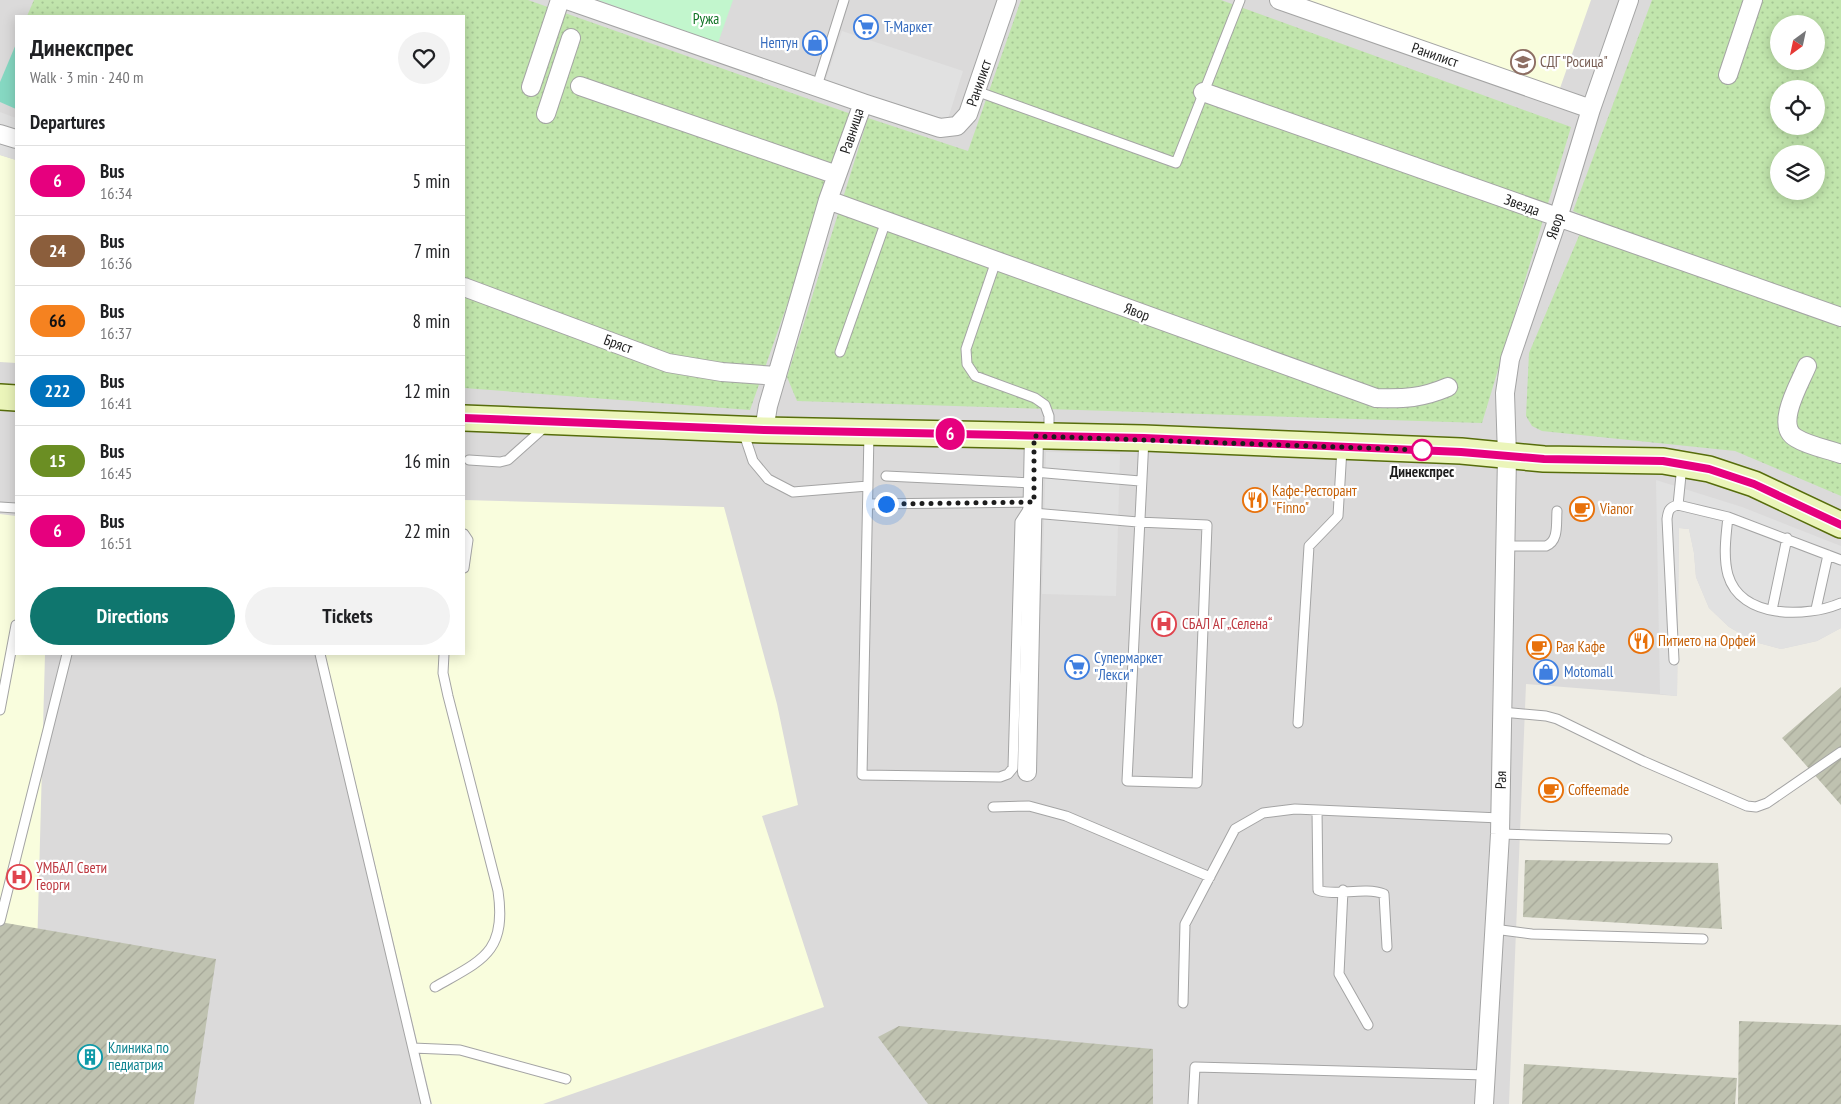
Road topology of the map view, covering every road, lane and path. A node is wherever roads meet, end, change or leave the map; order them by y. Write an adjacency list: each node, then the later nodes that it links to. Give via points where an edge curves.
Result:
1 (560, 0): 11 (street, via 533,80)
2 (567, 0): 13 (street, Равнища)
3 (844, 0): 13 (lane)
4 (1007, 0): 14 (street, Ранилист)
5 (1240, 0): 15 (lane)
6 (1279, 0): 17 (street, Ранилист)
7 (1629, 0): 17 (street, Явор)
8 (1752, 0): 10 (street)
9 (571, 38): 11 (street)
10 (1728, 75)
11 (555, 82): 18 (street)
12 (580, 86): 21 (street)
13 (817, 86): 16 (street, Равнища)
14 (976, 91): 15 (lane, via 1176,163); 16 (street, Ранилист, via 968,114 957,126 951,127 940,128)
15 (1203, 92): 23 (street, Звезда)
16 (863, 103): 21 (street, Равнища)
17 (1591, 109): 23 (street, Явор)
18 (546, 114)
19 (0, 134): 20 (street)
20 (15, 139)
21 (837, 175): 22 (street, Равнища)
22 (828, 200): 24 (street, Явор); 30 (street, Равнища)
23 (1558, 218): 27 (street, Звезда); 42 (street, Явор, via 1510,359 1506,393)
24 (886, 221): 25 (street, Явор); 28 (lane)
25 (996, 261): 31 (street, Явор, via 1376,398 1426,396); 38 (lane, via 966,349 967,364 975,376 1035,398 1045,405 1049,416)
26 (465, 287): 30 (street, Бряст, via 668,363 722,372)
27 (1841, 317)
28 (840, 352)
29 (1807, 366): 41 (street, via 1786,417 1787,427 1794,438)
30 (777, 376): 36 (street, Равнища)
31 (1448, 387)
32 (0, 397): 33 (main road)
33 (15, 398)
34 (465, 418): 35 (main road)
35 (552, 420): 36 (main road); 43 (lane, via 508,460)
36 (753, 429): 37 (main road); 48 (lane, via 753,461 768,479 793,492)
37 (869, 432): 38 (main road); 48 (lane)
38 (1041, 436): 39 (main road); 46 (street)
39 (1144, 438): 40 (main road); 47 (lane)
40 (1342, 446): 42 (main road); 74 (lane, via 1338,516 1309,546)
41 (1841, 454)
42 (1507, 456): 44 (main road); 60 (street, Рая)
43 (469, 460)
44 (1682, 464): 50 (lane); 57 (main road, via 1754,484)
45 (886, 476): 46 (lane)
46 (1034, 478): 47 (lane); 51 (street)
47 (1140, 481): 56 (lane)
48 (868, 486): 49 (lane)
49 (868, 504): 51 (lane); 51 (lane, via 862,775 1000,777 1013,768 1020,522)
50 (1678, 505): 55 (lane); 71 (lane, via 1668,511)
51 (1033, 507): 56 (lane); 76 (street)
52 (0, 508): 53 (lane)
53 (15, 508)
54 (1557, 512): 60 (lane, via 1553,544)
55 (1728, 517): 59 (lane); 65 (lane, via 1728,574 1740,596 1756,606)
56 (1138, 522): 56 (lane, via 1127,781 1197,783 1207,525)
57 (1841, 525)
58 (465, 536): 63 (lane, via 468,540)
59 (1787, 538): 61 (lane); 65 (lane)
60 (1505, 546): 73 (street, Рая)
61 (1828, 555): 62 (lane); 66 (lane)
62 (1841, 560)
63 (465, 561)
64 (1841, 603): 66 (lane)
65 (1772, 610): 66 (lane)
66 (1816, 610)
67 (15, 631): 72 (lane)
68 (66, 655): 83 (lane)
69 (320, 655): 90 (lane)
70 (444, 655): 87 (lane, via 443,673 448,696 501,910 499,934 492,948 479,962)
71 (1674, 660)
72 (0, 710)
73 (1502, 712): 75 (lane, via 1558,719 1643,761 1756,807 1767,803); 79 (street, Рая)
74 (1298, 723)
75 (1841, 752)
76 (1027, 772)
77 (992, 807): 81 (lane, via 1029,806 1066,816)
78 (1317, 810): 79 (lane); 81 (lane, via 1263,813 1235,829); 82 (lane, via 1318,890 1324,893)
79 (1500, 826): 80 (lane); 84 (street, Рая)
80 (1667, 839)
81 (1210, 877): 88 (lane, via 1185,924)
82 (1343, 890): 86 (lane, via 1384,894); 89 (lane, via 1339,974)
83 (0, 922)
84 (1494, 929): 85 (lane, via 1532,934); 91 (street, Рая)
85 (1703, 940)
86 (1387, 948)
87 (434, 987)
88 (1183, 1004)
89 (1368, 1025)
90 (413, 1048): 92 (lane, via 460,1050); 93 (lane)
91 (1486, 1075): 94 (lane, via 1195,1067); 95 (street, Рая)
92 (566, 1079)
93 (426, 1104)
94 (1193, 1104)
95 (1484, 1104)

